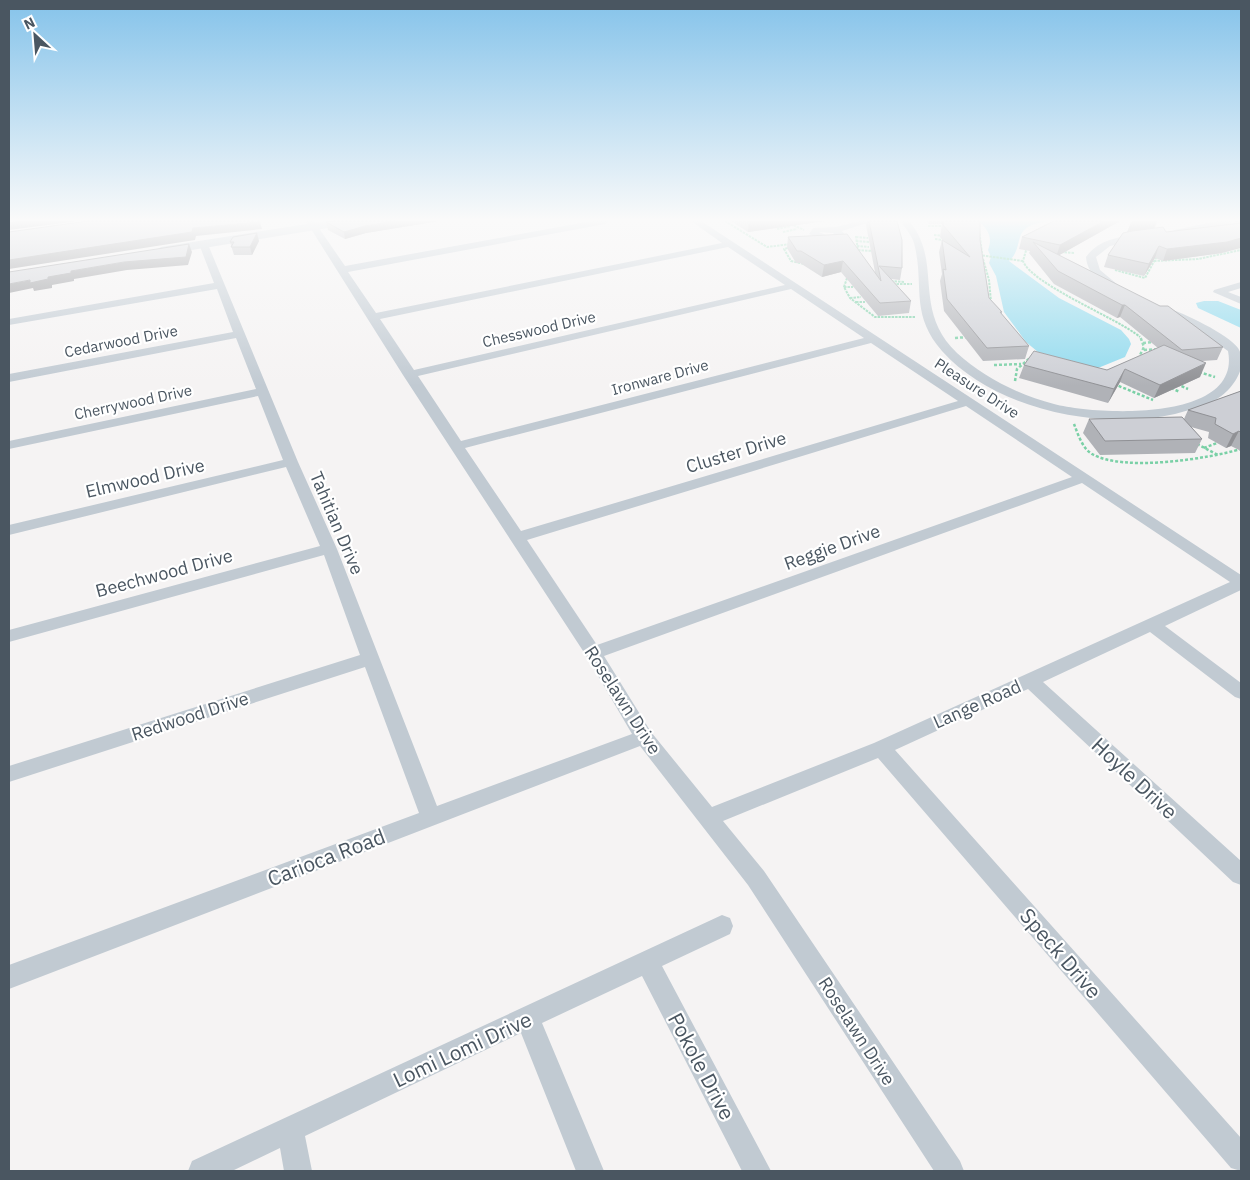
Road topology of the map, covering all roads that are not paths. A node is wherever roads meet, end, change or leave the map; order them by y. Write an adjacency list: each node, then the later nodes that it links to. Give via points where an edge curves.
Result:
1 (217, 276): 7 (street, Tahitian Drive)
2 (344, 276): 14 (street, Roselawn Drive)
3 (573, 276): 14 (street)
4 (778, 276): 9 (street, Pleasure Drive)
5 (921, 276): 13 (street, via 923,299 933,331 957,359 1005,390 1035,402 1086,414 1122,417 1176,410 1205,401 1230,382 1236,366 1234,350 1203,327)
6 (1100, 276): 11 (street)
7 (220, 285): 15 (street); 16 (street, Tahitian Drive)
8 (1241, 285): 10 (street)
9 (793, 286): 17 (street, Pleasure Drive); 18 (street, Chesswood Drive)
10 (1218, 292): 12 (street)
11 (1132, 296)
12 (1241, 301)
13 (1154, 305)
14 (372, 317): 18 (street, Roselawn Drive)
15 (9, 322)
16 (238, 334): 19 (street, Cedarwood Drive); 20 (street, Tahitian Drive)
17 (872, 338): 21 (street, Pleasure Drive); 23 (street, Ironware Drive)
18 (410, 375): 23 (street, Roselawn Drive)
19 (9, 378)
20 (264, 391): 22 (street, Cherrywood Drive); 24 (street, Tahitian Drive)
21 (967, 402): 25 (street, Pleasure Drive); 27 (street, Cluster Drive)
22 (9, 445)
23 (456, 446): 27 (street, Roselawn Drive)
24 (291, 462): 26 (street, Elmwood Drive); 28 (street, Tahitian Drive)
25 (1083, 478): 29 (street, Pleasure Drive); 32 (street, Reggie Drive)
26 (9, 530)
27 (516, 538): 32 (street, Roselawn Drive)
28 (329, 549): 31 (street, Beechwood Drive); 33 (street, Tahitian Drive)
29 (1241, 583): 30 (street, Lange Road)
30 (1152, 625): 34 (street, Lange Road); 35 (street)
31 (9, 636)
32 (593, 653): 36 (street, Roselawn Drive)
33 (371, 658): 38 (street, Redwood Drive); 40 (street, Tahitian Drive)
34 (1030, 680): 37 (street, Lange Road); 41 (street, Hoyle Drive)
35 (1241, 692)
36 (644, 737): 39 (street, Roselawn Drive); 40 (street, Carioca Road)
37 (881, 748): 39 (street, Lange Road); 47 (street, Speck Drive)
38 (9, 774)
39 (709, 817): 52 (street, Roselawn Drive, via 756,878)
40 (431, 818): 44 (street, Carioca Road)
41 (1241, 876)
42 (722, 926): 43 (street, Lomi Lomi Drive)
43 (647, 962): 45 (street, Lomi Lomi Drive); 51 (street, Pokole Drive)
44 (9, 977)
45 (527, 1018): 46 (street, Lomi Lomi Drive); 50 (street)
46 (290, 1130): 48 (street, Lomi Lomi Drive); 49 (street)
47 (1241, 1158)
48 (202, 1171)
49 (298, 1171)
50 (590, 1171)
51 (758, 1171)
52 (950, 1171)

